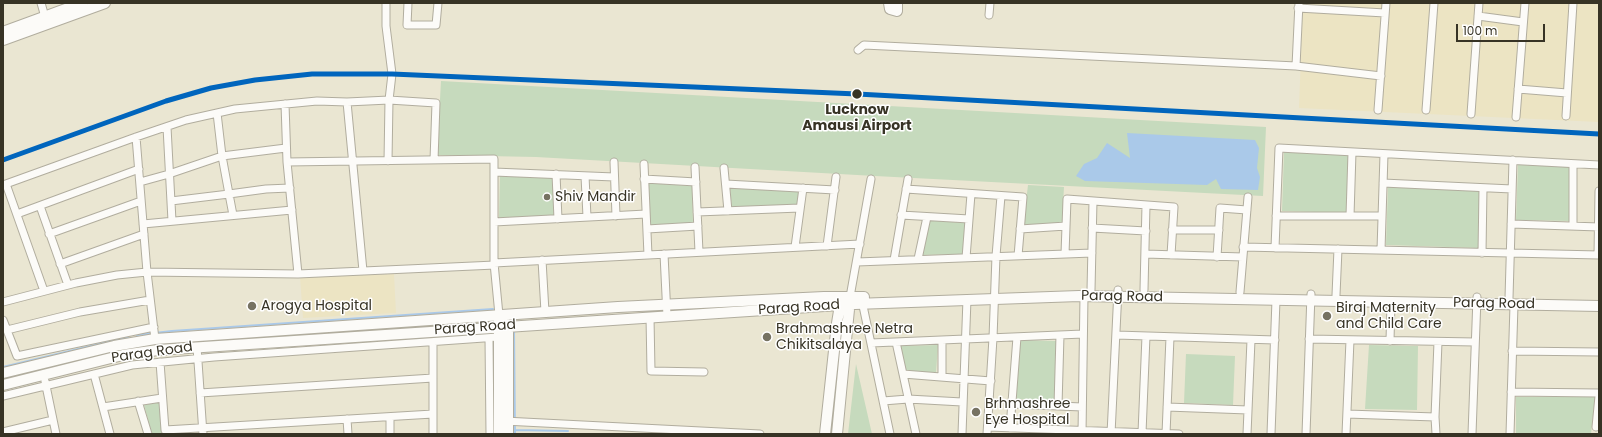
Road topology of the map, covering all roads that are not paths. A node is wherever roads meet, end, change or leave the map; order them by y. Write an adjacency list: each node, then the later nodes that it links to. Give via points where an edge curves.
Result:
1 (41, 3): 19 (street)
2 (105, 3): 15 (street)
3 (386, 3): 28 (street, via 392,74)
4 (408, 3): 5 (street, via 407,25 436,25)
5 (438, 3)
6 (889, 3): 7 (street, via 890,10 897,11)
7 (897, 3)
8 (990, 3): 17 (street)
9 (1386, 3): 16 (street)
10 (1434, 3): 32 (street)
11 (1479, 3): 18 (street)
12 (1525, 3): 20 (street)
13 (1573, 3): 27 (street)
14 (1298, 6): 16 (street); 24 (street)
15 (77, 8): 19 (street)
16 (1385, 13): 25 (street)
17 (989, 15)
18 (1478, 16): 20 (street); 34 (street)
19 (42, 21): 21 (street); 22 (street)
20 (1523, 22): 26 (street)
21 (3, 32)
22 (3, 40)
23 (858, 50): 24 (street, via 864,45)
24 (1296, 66): 25 (street)
25 (1380, 76): 31 (street)
26 (1518, 89): 27 (street); 36 (street)
27 (1567, 93): 35 (street)
28 (389, 100): 29 (street); 43 (street, via 436,103); 46 (street)
29 (347, 102): 30 (street); 45 (street)
30 (285, 104): 33 (street, via 235,109); 39 (street)
31 (1378, 110)
32 (1426, 110)
33 (217, 114): 37 (street); 42 (street)
34 (1471, 114)
35 (1566, 116)
36 (1516, 117)
37 (167, 127): 38 (street); 56 (street)
38 (136, 137): 54 (street); 68 (street)
39 (286, 148): 42 (street); 47 (street)
40 (1352, 152): 41 (street); 97 (street, via 1279,148); 98 (street)
41 (1384, 154): 44 (street); 66 (street)
42 (222, 156): 56 (street); 76 (street)
43 (434, 160): 46 (street); 55 (street, via 494,159)
44 (1513, 160): 50 (street); 73 (street)
45 (352, 161): 46 (street); 47 (street); 147 (street)
46 (388, 161)
47 (287, 162): 69 (street)
48 (614, 162): 59 (street)
49 (644, 164): 61 (street)
50 (1573, 164): 51 (street); 109 (street)
51 (1599, 165)
52 (695, 167): 65 (street)
53 (724, 168): 67 (street)
54 (139, 169): 64 (street); 84 (street)
55 (494, 172): 57 (street); 104 (street)
56 (169, 174): 64 (street); 80 (street)
57 (556, 174): 58 (street); 101 (street)
58 (584, 176): 59 (street); 100 (street)
59 (614, 177): 95 (street)
60 (836, 177): 74 (street)
61 (644, 179): 65 (street); 92 (street)
62 (871, 179): 119 (street)
63 (908, 180): 72 (street)
64 (140, 182): 81 (street)
65 (696, 182): 89 (street)
66 (1383, 183): 71 (street); 99 (street)
67 (726, 184): 70 (street); 88 (street)
68 (5, 185): 91 (street)
69 (290, 188): 76 (street); 86 (street)
70 (803, 188): 74 (street); 85 (street)
71 (1483, 188): 73 (street); 128 (street)
72 (906, 189): 77 (street); 94 (street)
73 (1512, 189): 106 (street)
74 (835, 190): 120 (street)
75 (1599, 191): 90 (street)
76 (229, 194): 80 (street); 93 (street)
77 (971, 194): 78 (street); 102 (street)
78 (1001, 196): 113 (street, via 1023,197); 136 (street)
79 (1248, 197): 87 (street)
80 (170, 200): 103 (street)
81 (141, 201): 105 (street); 117 (street)
82 (1093, 201): 83 (street); 108 (street, via 1067,199); 111 (street)
83 (1146, 205): 114 (street, via 1174,207); 116 (street)
84 (40, 206): 91 (street); 117 (street)
85 (800, 208): 88 (street); 121 (street)
86 (292, 210): 93 (street); 149 (street)
87 (1247, 210): 115 (street, via 1220,208); 122 (street)
88 (728, 211): 89 (street)
89 (697, 212): 107 (street)
90 (1599, 212): 110 (street)
91 (17, 214): 152 (street)
92 (646, 214): 95 (street); 112 (street)
93 (233, 215): 103 (street)
94 (902, 215): 96 (street); 143 (street)
95 (616, 216): 100 (street)
96 (926, 216): 102 (street); 141 (street)
97 (1276, 216): 98 (street); 123 (street)
98 (1350, 216): 99 (street)
99 (1382, 216): 125 (street)
100 (587, 217): 101 (street)
101 (558, 219): 104 (street)
102 (969, 219): 140 (street)
103 (172, 221): 105 (street)
104 (494, 222): 146 (street)
105 (143, 224): 118 (street)
106 (1511, 224): 109 (street); 129 (street)
107 (698, 226): 112 (street); 126 (street)
108 (1066, 226): 113 (street); 131 (street)
109 (1572, 226): 110 (street)
110 (1599, 227): 135 (street)
111 (1092, 228): 116 (street); 127 (street)
112 (647, 229): 133 (street)
113 (1020, 229): 137 (street)
114 (1172, 230): 115 (street); 134 (street)
115 (1219, 230): 138 (street)
116 (1146, 231): 132 (street)
117 (49, 234): 145 (street)
118 (144, 234): 145 (street); 148 (street)
119 (860, 244): 120 (street); 144 (street)
120 (827, 246): 121 (street)
121 (795, 247): 126 (street)
122 (1244, 247): 123 (street); 139 (street)
123 (1275, 248): 124 (street)
124 (1338, 249): 125 (street); 157 (street)
125 (1381, 250): 128 (street)
126 (699, 252): 130 (street)
127 (1092, 252): 131 (street); 154 (street)
128 (1482, 253): 129 (street)
129 (1510, 253): 135 (street); 165 (street)
130 (664, 254): 133 (street); 169 (street)
131 (1065, 254): 137 (street)
132 (1145, 254): 134 (street); 151 (street)
133 (648, 255): 142 (street)
134 (1171, 255): 138 (street)
135 (1598, 255)
136 (996, 256): 137 (street); 140 (street); 156 (street)
137 (1018, 256)
138 (1217, 257): 139 (street)
139 (1243, 257): 153 (street)
140 (966, 258): 141 (street)
141 (918, 259): 143 (street)
142 (542, 260): 146 (street); 171 (street)
143 (894, 260): 144 (street)
144 (856, 262): 167 (street)
145 (60, 264): 150 (street)
146 (494, 264): 147 (street); 172 (street)
147 (363, 271): 149 (street)
148 (147, 272): 149 (street); 150 (street); 161 (street)
149 (298, 274)
150 (68, 285): 152 (street)
151 (1144, 290): 153 (street, Parag Road); 155 (street, Parag Road)
152 (44, 291): 166 (street)
153 (1240, 292): 158 (street, Parag Road)
154 (1088, 293): 155 (street, Parag Road); 156 (street, Parag Road); 180 (street)
155 (1118, 293): 163 (street, Parag Road); 182 (street)
156 (995, 295): 159 (street, Parag Road); 162 (street, Parag Road); 187 (street)
157 (1336, 295): 158 (street, Parag Road); 164 (street, Parag Road)
158 (1310, 297): 163 (street, Parag Road); 168 (street, Parag Road); 189 (street)
159 (967, 299): 162 (street, Parag Road); 190 (street)
160 (1599, 299): 165 (street, Parag Road)
161 (150, 300): 177 (street); 178 (street, via 80,312)
162 (862, 300): 167 (street, Parag Road); 201 (street)
163 (1276, 300): 192 (street)
164 (1476, 301): 165 (street, Parag Road); 168 (street, Parag Road); 199 (street)
165 (1511, 301): 170 (street, Parag Road); 204 (street)
166 (3, 302)
167 (847, 302): 169 (street, Parag Road, via 824,297); 173 (street, Parag Road); 261 (street); 262 (street)
168 (1391, 302): 195 (street)
169 (666, 305): 171 (street, Parag Road); 173 (street)
170 (1599, 306)
171 (545, 312): 172 (street, Parag Road)
172 (500, 315): 176 (street); 188 (street, Parag Road)
173 (667, 316): 174 (street, Parag Road)
174 (650, 317): 176 (street, Parag Road); 210 (street, via 650,371)
175 (3, 320): 178 (street)
176 (503, 326): 186 (street); 202 (street, Parag Road); 242 (street)
177 (154, 327): 179 (street); 188 (street)
178 (6, 330): 203 (street, via 17,356)
179 (133, 331): 200 (street); 203 (street)
180 (1084, 334): 181 (street); 234 (street)
181 (1060, 335): 184 (street); 231 (street)
182 (1116, 335): 183 (street); 249 (street)
183 (1146, 336): 185 (street); 250 (street)
184 (1017, 337): 187 (street); 230 (street)
185 (1170, 337): 191 (street); 233 (street)
186 (494, 338): 196 (street); 242 (street); 257 (street)
187 (993, 338): 190 (street); 218 (street)
188 (155, 339): 200 (street, Parag Road)
189 (1309, 339): 193 (street); 270 (street)
190 (965, 340): 194 (street); 217 (street)
191 (1251, 340): 192 (street); 235 (street)
192 (1274, 340): 269 (street)
193 (1350, 340): 195 (street); 237 (street)
194 (942, 341): 197 (street); 215 (street)
195 (1390, 341): 198 (street)
196 (433, 342): 207 (street); 216 (street)
197 (896, 342): 201 (street); 213 (street)
198 (1438, 342): 199 (street); 239 (street)
199 (1475, 342): 273 (street)
200 (134, 343): 206 (street); 208 (street, Parag Road)
201 (871, 343): 228 (street)
202 (197, 347): 206 (street, Parag Road); 207 (street)
203 (50, 349): 208 (street)
204 (1512, 351): 205 (street); 221 (street)
205 (1599, 352)
206 (136, 353): 214 (street, Parag Road)
207 (197, 358): 209 (street); 222 (street)
208 (54, 361): 211 (street, Parag Road)
209 (160, 362): 212 (street, via 132,365); 225 (street)
210 (704, 372)
211 (3, 373)
212 (94, 374): 220 (street); 232 (street)
213 (903, 374): 215 (street); 226 (street)
214 (44, 375): 219 (street, Parag Road); 220 (street)
215 (942, 377): 217 (street)
216 (433, 378): 222 (street); 236 (street)
217 (964, 379): 218 (street); 229 (street)
218 (991, 381): 246 (street)
219 (3, 384)
220 (46, 386): 224 (street); 241 (street)
221 (1511, 392): 223 (street); 274 (street)
222 (200, 393): 245 (street)
223 (1599, 394): 243 (street)
224 (3, 396)
225 (162, 398): 227 (street); 245 (street, via 165,430)
226 (908, 399): 228 (street); 229 (street); 264 (street)
227 (138, 401): 232 (street); 253 (street)
228 (883, 401): 263 (street)
229 (962, 402): 265 (street)
230 (1012, 404): 231 (street); 244 (street)
231 (1058, 406): 234 (street)
232 (103, 407): 252 (street)
233 (1167, 407): 235 (street); 266 (street)
234 (1082, 408): 248 (street)
235 (1248, 410): 268 (street)
236 (433, 414): 238 (street); 256 (street)
237 (1347, 414): 239 (street); 271 (street)
238 (390, 417): 240 (street); 255 (street)
239 (1435, 417): 272 (street)
240 (348, 419): 245 (street); 254 (street)
241 (53, 420): 247 (street); 251 (street)
242 (503, 421): 258 (street); 259 (street); 260 (street)
243 (1596, 427)
244 (1010, 428): 246 (street); 248 (street)
245 (203, 431)
246 (987, 431)
247 (6, 432)
248 (1081, 432): 249 (street)
249 (1111, 433): 250 (street)
250 (1142, 433): 266 (street)
251 (56, 434)
252 (110, 434)
253 (148, 434)
254 (348, 434)
255 (390, 434)
256 (433, 434)
257 (490, 434)
258 (499, 434)
259 (508, 434)
260 (760, 434)
261 (825, 434)
262 (837, 434)
263 (890, 434)
264 (916, 434)
265 (962, 434)
266 (1166, 434): 267 (street)
267 (1179, 434)
268 (1247, 434)
269 (1270, 434)
270 (1306, 434)
271 (1346, 434)
272 (1436, 434)
273 (1472, 434)
274 (1510, 434)

